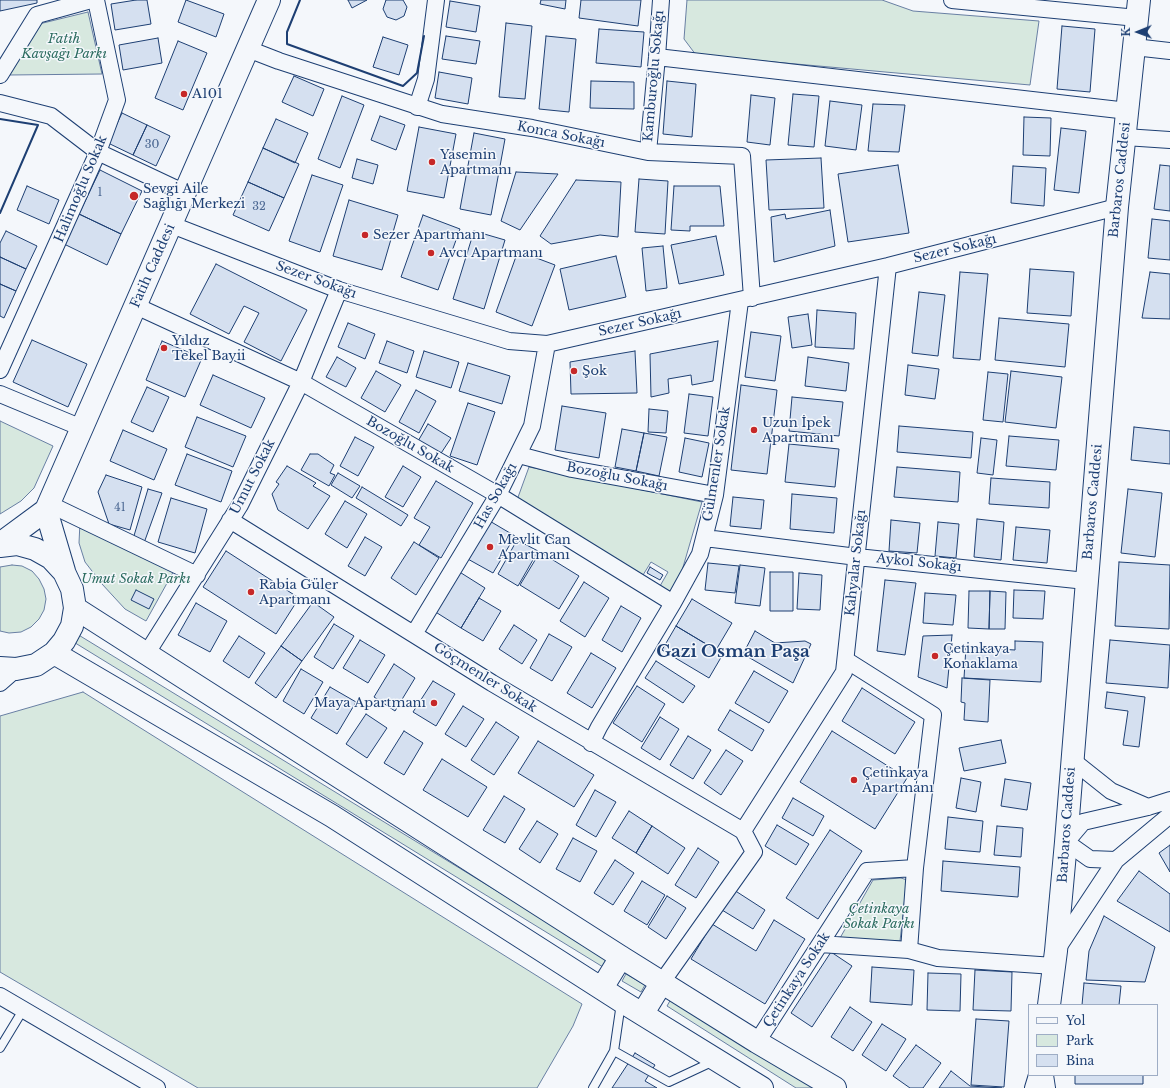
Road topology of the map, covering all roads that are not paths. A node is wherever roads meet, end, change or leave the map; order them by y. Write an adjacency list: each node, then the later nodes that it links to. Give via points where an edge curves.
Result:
1 (92, 0): 12 (street, via 37,15)
2 (96, 0): 18 (street, Halimoğlu Sokak, via 117,100)
3 (269, 0): 9 (main road, Fatih Caddesi)
4 (436, 0): 14 (street, via 426,79)
5 (660, 0): 11 (street, Kamburoğlu Sokağı)
6 (952, 0): 7 (street)
7 (1138, 9): 8 (main road, Barbaros Caddesi)
8 (1134, 47): 10 (street); 15 (main road, Barbaros Caddesi)
9 (248, 49): 14 (street, Konca Sokağı); 20 (main road, Fatih Caddesi)
10 (1170, 51)
11 (657, 57): 15 (street); 19 (street, Kamburoğlu Sokağı)
12 (0, 75)
13 (0, 103): 18 (street, via 51,116)
14 (417, 107): 19 (street, Konca Sokağı, via 442,114 532,128)
15 (1128, 111): 16 (main road, Barbaros Caddesi)
16 (1124, 136): 17 (street); 21 (main road, Barbaros Caddesi)
17 (1170, 140)
18 (98, 152): 20 (street); 28 (street, Halimoğlu Sokak)
19 (648, 152): 25 (street, Konca Sokağı, via 742,156)
20 (185, 193): 22 (main road, Fatih Caddesi)
21 (1117, 207): 23 (street, Sezer Sokağı); 42 (main road, Barbaros Caddesi)
22 (172, 225): 24 (street, Sezer Sokağı); 26 (main road, Fatih Caddesi)
23 (888, 266): 25 (street, Sezer Sokağı); 39 (street, Kahyalar Sokağı)
24 (338, 290): 27 (street, Sezer Sokağı, via 509,341); 29 (street, Umut Sokak)
25 (746, 299): 27 (street, Sezer Sokağı); 34 (street, Gülmenler Sokak)
26 (136, 306): 29 (street, Bozoğlu Sokak); 31 (main road, Fatih Caddesi)
27 (547, 344): 32 (street, Has Sokağı, via 532,426)
28 (0, 370)
29 (301, 382): 33 (street, Bozoğlu Sokak); 36 (street, Umut Sokak, via 240,505)
30 (0, 394): 31 (street)
31 (82, 428): 35 (main road, Fatih Caddesi)
32 (519, 455): 33 (street, Has Sokağı); 34 (street, Bozoğlu Sokağı, via 572,469)
33 (498, 495): 43 (street, Bozoğlu Sokak); 45 (street, Has Sokağı)
34 (715, 495): 37 (street, Gülmenler Sokak)
35 (48, 507): 38 (main road); 40 (main road); 41 (street)
36 (230, 520): 41 (street, Umut Sokak); 45 (street, Göçmenler Sokak)
37 (705, 538): 39 (street, Aykol Sokağı); 43 (street, Gülmenler Sokak, via 700,554)
38 (0, 545): 40 (main road, via 16,544 35,549 51,558)
39 (857, 557): 42 (street, Aykol Sokağı); 48 (street, Kahyalar Sokağı)
40 (64, 572): 44 (main road, via 72,589)
41 (197, 575): 47 (street, Umut Sokak)
42 (1086, 581): 51 (main road, Barbaros Caddesi)
43 (673, 604): 50 (street, Gülmenler Sokak)
44 (75, 608): 46 (main road, via 72,626); 47 (main road)
45 (414, 634): 50 (street, Göçmenler Sokak)
46 (54, 653): 49 (main road, via 36,665); 64 (main road, via 332,816)
47 (146, 653): 61 (main road)
48 (846, 660): 55 (street, Kahyalar Sokağı, via 844,672); 58 (street, via 933,715)
49 (5, 673)
50 (591, 743): 55 (street, Göçmenler Sokak)
51 (1072, 760): 53 (street, via 1111,791); 56 (main road, Barbaros Caddesi)
52 (1170, 800): 53 (street)
53 (1148, 807): 56 (street, via 1083,822)
54 (1170, 815): 57 (street)
55 (743, 832): 63 (street, via 754,852)
56 (1066, 842): 57 (street, via 1090,858); 62 (main road, Barbaros Caddesi)
57 (1116, 860): 62 (street)
58 (915, 868): 59 (street, Çetinkaya Sokak, via 867,871); 60 (street)
59 (820, 944): 60 (street); 70 (street, Çetinkaya Sokak)
60 (909, 950): 62 (street, via 938,958)
61 (622, 957): 63 (main road); 64 (main road)
62 (1055, 958): 67 (main road, Barbaros Caddesi)
63 (662, 982): 69 (main road); 70 (main road)
64 (602, 988): 66 (main road)
65 (0, 996): 68 (street)
66 (621, 1001): 69 (main road); 72 (lane)
67 (1049, 1004)
68 (23, 1010): 71 (lane); 76 (street)
69 (643, 1014): 73 (main road)
70 (757, 1042): 79 (main road)
71 (0, 1046)
72 (614, 1051): 73 (lane, via 669,1082); 77 (lane)
73 (718, 1060): 78 (main road)
74 (1038, 1076): 80 (street)
75 (1045, 1076): 81 (street)
76 (157, 1088)
77 (593, 1088)
78 (762, 1088)
79 (836, 1088)
80 (1033, 1088)
81 (1047, 1088)

